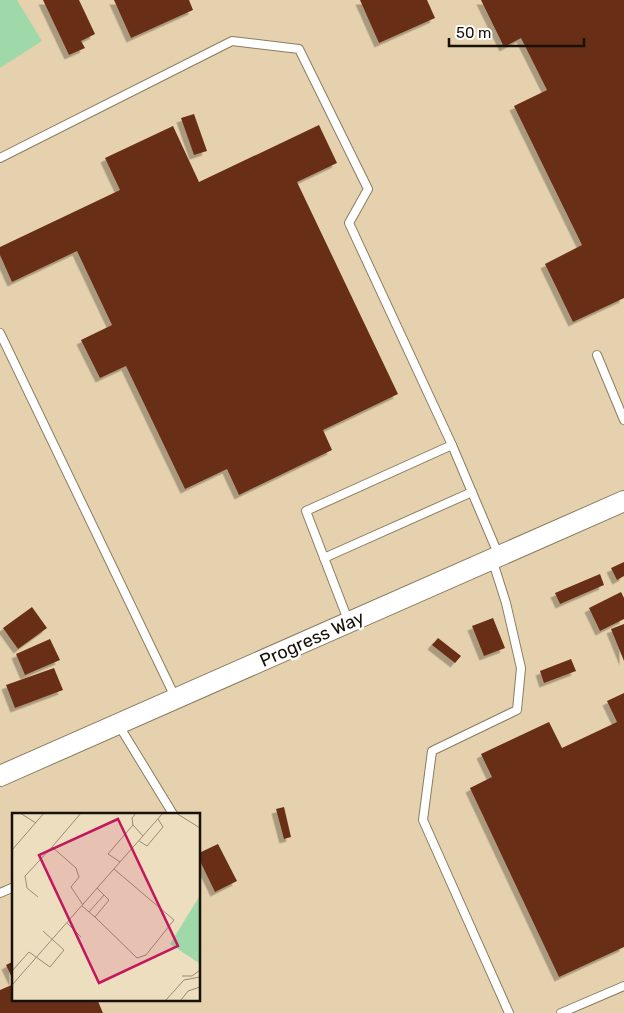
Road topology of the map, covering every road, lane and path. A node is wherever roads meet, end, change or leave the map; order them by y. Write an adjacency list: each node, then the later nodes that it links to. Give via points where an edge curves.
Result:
1 (0, 158): 5 (lane, via 232,41 299,49 368,189 349,223)
2 (0, 333): 11 (lane)
3 (597, 355): 4 (lane)
4 (624, 420)
5 (452, 445): 6 (lane); 8 (lane, via 306,511)
6 (472, 492): 8 (lane); 9 (lane)
7 (624, 502): 9 (street, Progress Way)
8 (324, 558): 10 (lane)
9 (496, 558): 10 (street, Progress Way); 18 (lane, via 521,668 517,710 432,751 424,820)
10 (349, 622): 11 (street, Progress Way)
11 (176, 699): 12 (street, Progress Way)
12 (118, 724): 13 (street, Progress Way); 14 (lane)
13 (0, 776)
14 (172, 813)
15 (12, 888): 16 (lane)
16 (0, 893)
17 (624, 986): 19 (lane)
18 (509, 1013)
19 (561, 1013)

